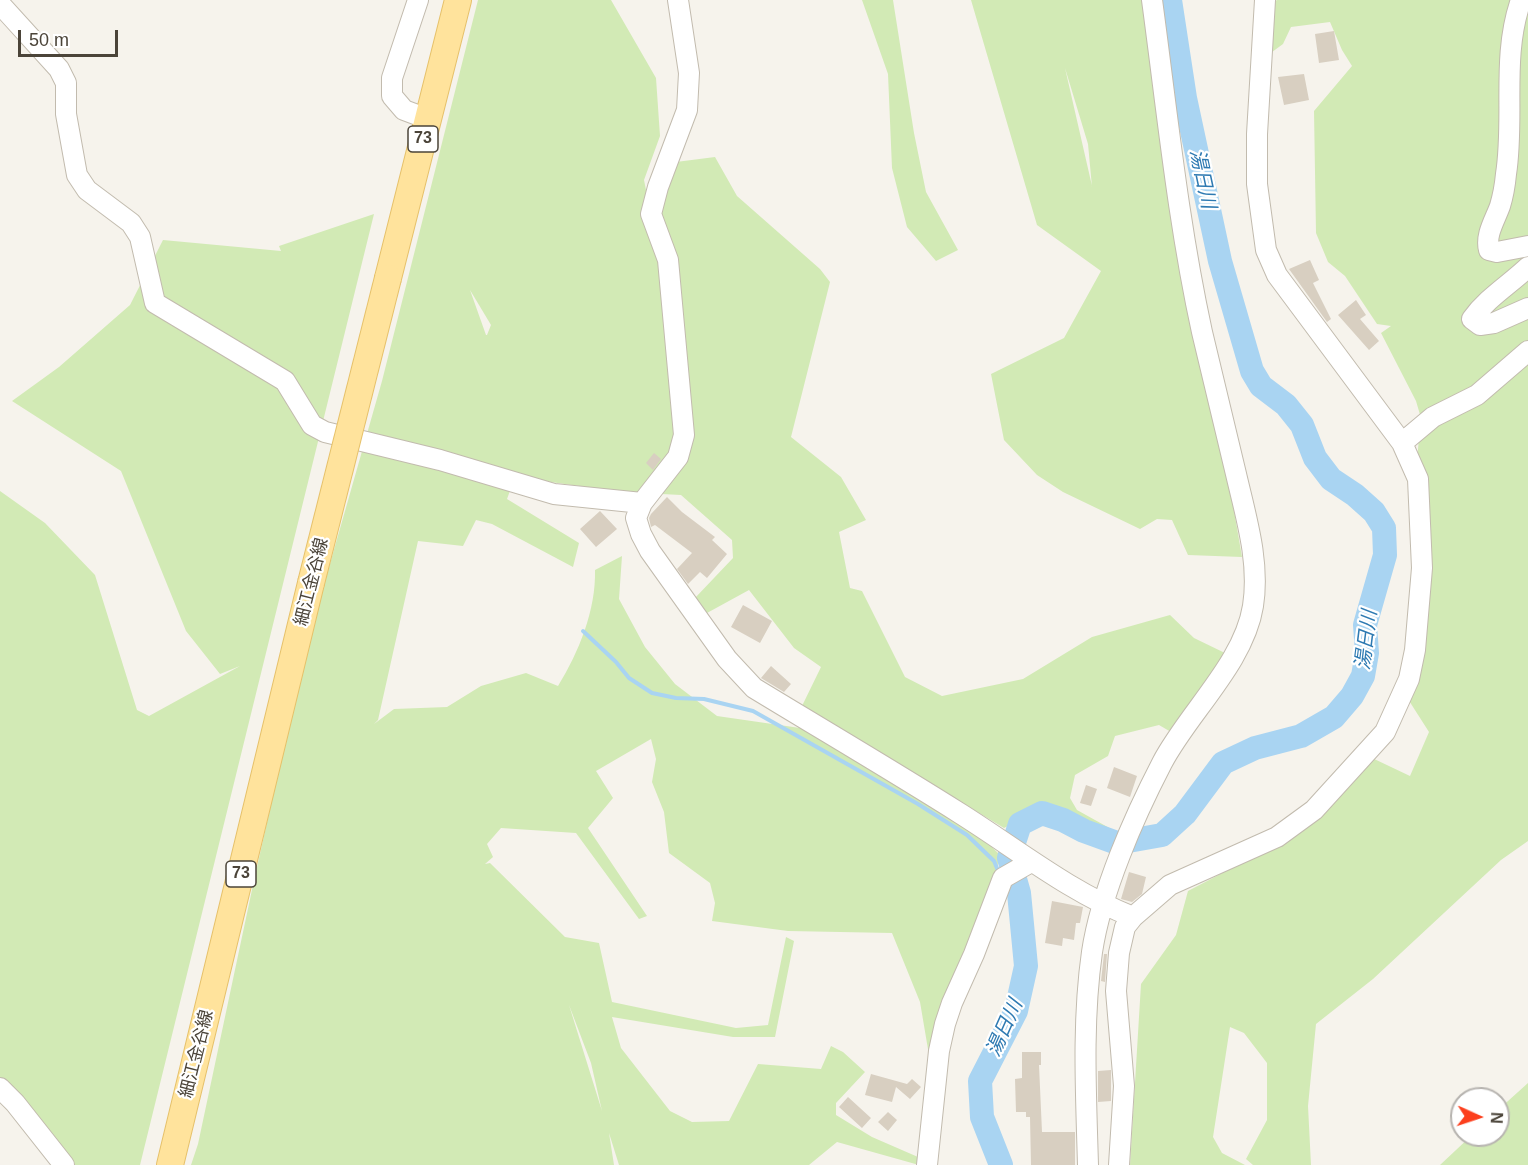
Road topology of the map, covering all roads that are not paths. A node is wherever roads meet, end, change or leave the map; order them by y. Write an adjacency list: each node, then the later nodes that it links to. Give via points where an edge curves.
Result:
1 (418, 0): 8 (street, via 392,78 392,96 404,110)
2 (458, 0): 8 (main road, 細江金谷線 / 73)
3 (678, 0): 14 (street, via 689,73 687,110 651,214 668,260 684,435 678,457)
4 (1152, 0): 16 (street, via 1178,206 1255,564 1253,607 1240,647 1163,761 1130,831)
5 (1265, 0): 13 (street, via 1257,165 1266,250 1277,276)
6 (1521, 0): 9 (street, via 1510,46 1507,174 1488,246 1497,252)
7 (0, 4): 14 (street, via 59,69 66,83 66,114 77,175 87,190 131,223 140,237 154,303 285,381 312,425 325,432 440,460 554,495)
8 (428, 119): 20 (main road, 細江金谷線 / 73, bridge)
9 (1528, 246)
10 (1528, 267): 11 (street, via 1482,305 1472,319 1480,325 1494,323)
11 (1528, 308)
12 (1528, 351): 13 (street, via 1477,395 1433,417)
13 (1402, 443): 17 (street, via 1418,479 1422,568 1409,679 1385,732 1314,810 1277,837 1170,885)
14 (642, 503): 15 (street, via 636,518 650,551 727,659 754,688 962,814)
15 (1031, 862): 16 (street); 21 (street, via 1003,878 952,1003 939,1051)
16 (1103, 905): 17 (street); 22 (street, via 1092,951 1085,1039)
17 (1133, 917): 23 (street, via 1125,927 1119,953 1116,991 1124,1086)
18 (0, 1088): 19 (street)
19 (64, 1165)
20 (170, 1165)
21 (927, 1165)
22 (1088, 1165)
23 (1119, 1165)

